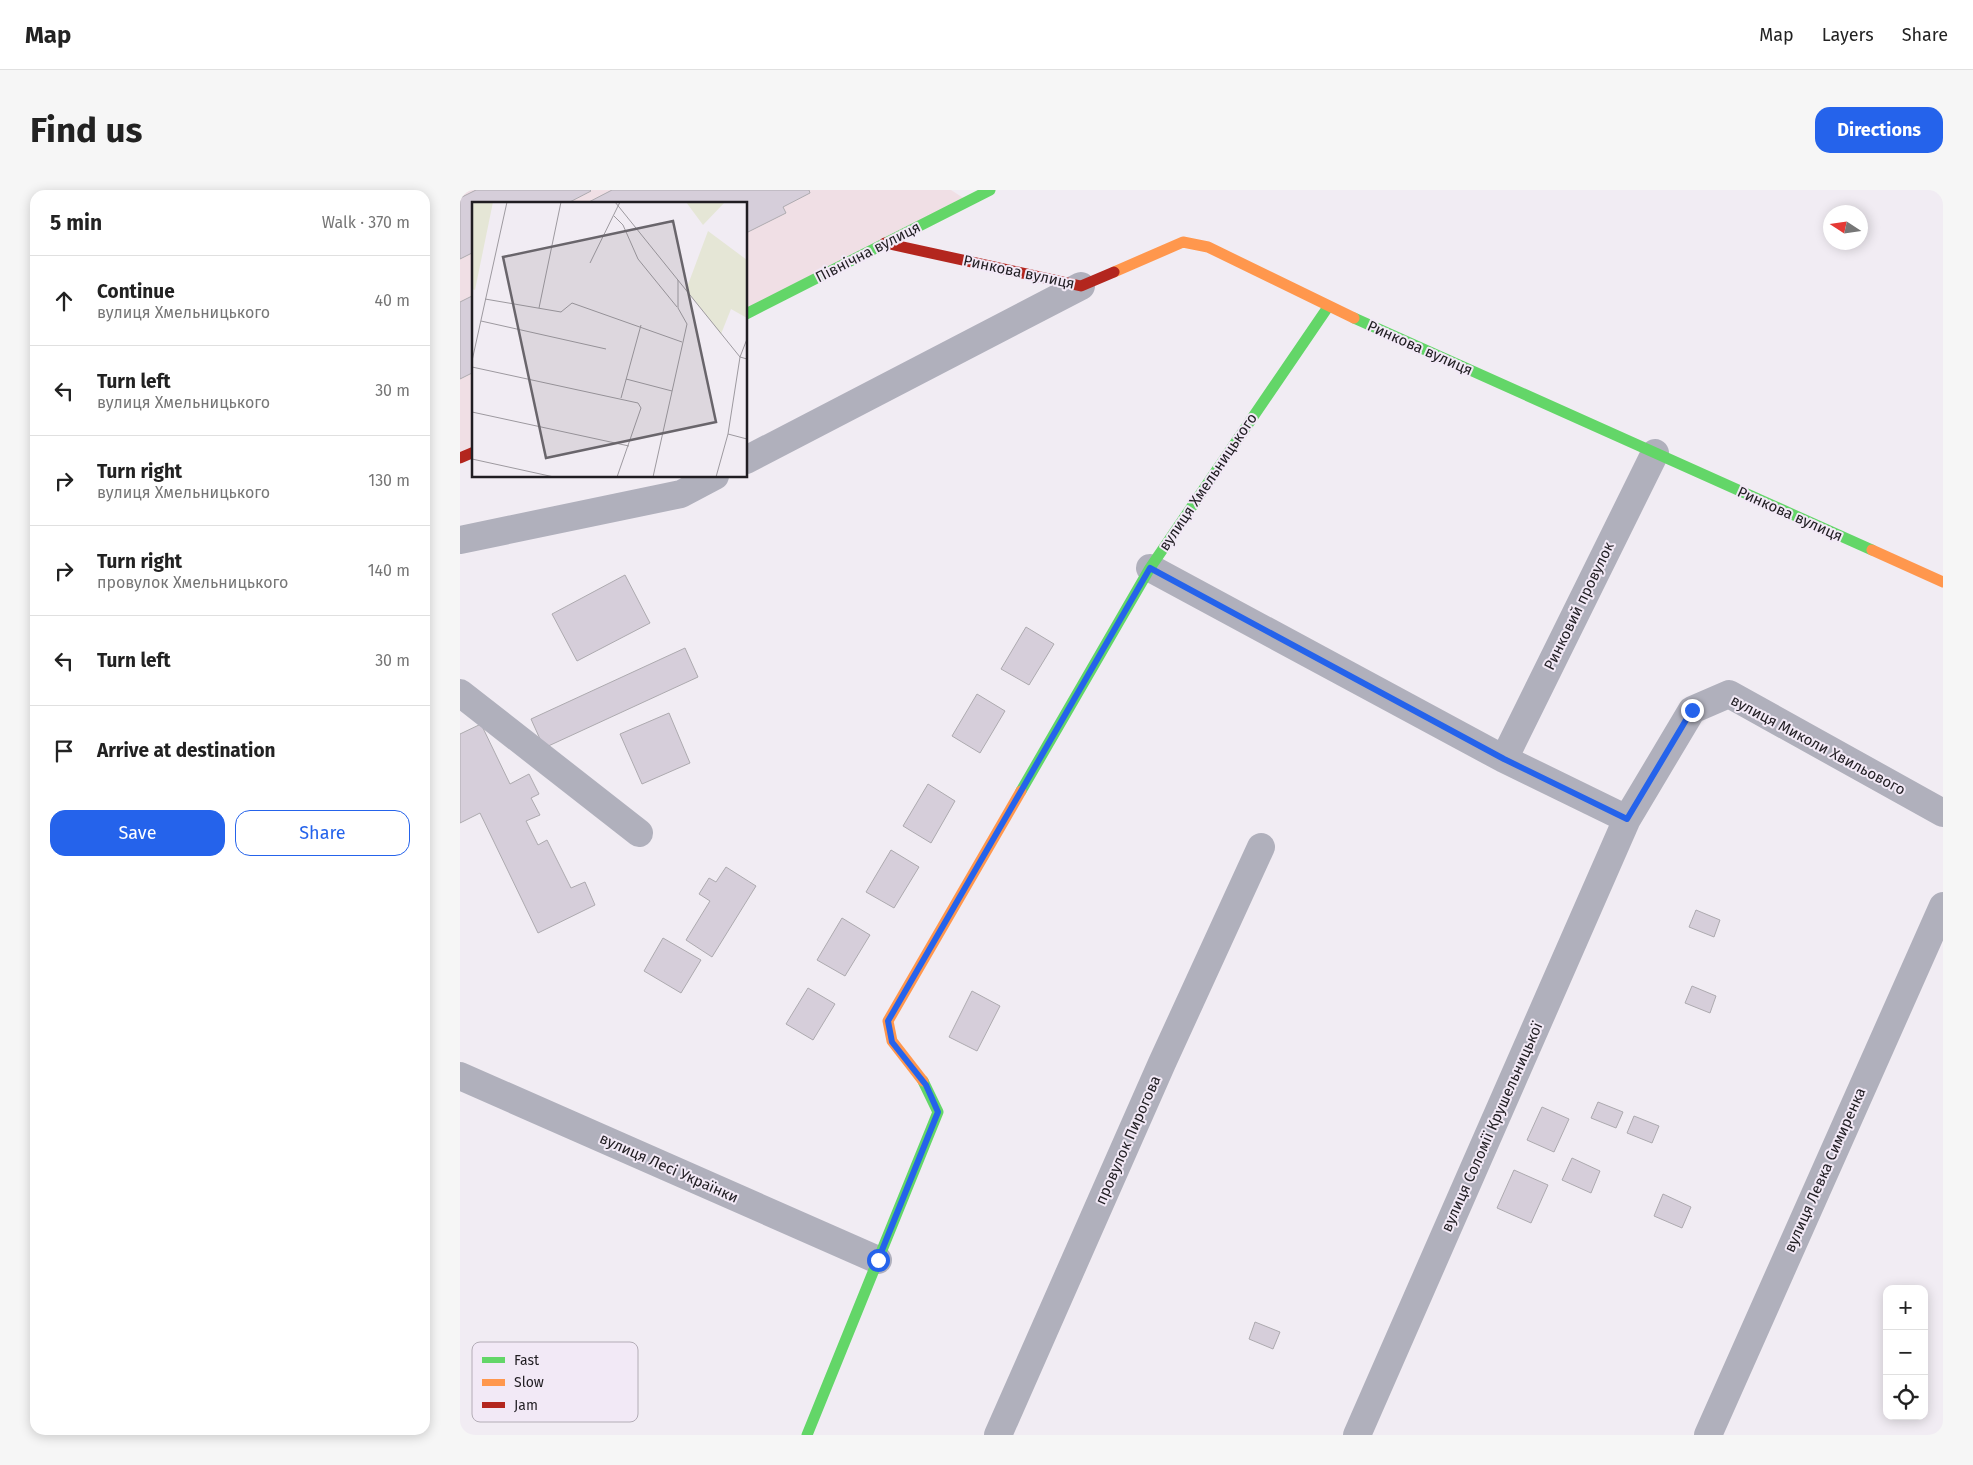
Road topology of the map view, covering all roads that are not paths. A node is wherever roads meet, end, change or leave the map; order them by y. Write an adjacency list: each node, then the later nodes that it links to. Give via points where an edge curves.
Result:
1 (990, 190): 2 (street, Північна вулиця)
2 (885, 243): 3 (street, Ринкова вулиця); 5 (street, Північна вулиця)
3 (1081, 286): 4 (street, Ринкова вулиця, via 1184,242 1208,247); 9 (street)
4 (1328, 306): 7 (street, Ринкова вулиця); 12 (street, вулиця Хмельницького)
5 (748, 313)
6 (472, 453): 8 (street)
7 (1655, 453): 13 (street, Ринкова вулиця); 16 (street, Ринковий провулок)
8 (460, 458)
9 (748, 459)
10 (712, 478): 11 (street, via 681,494)
11 (460, 540)
12 (1150, 568): 16 (street); 23 (street, вулиця Хмельницького, via 888,1021 892,1042 926,1085 938,1112)
13 (1943, 582)
14 (460, 693): 19 (street)
15 (1692, 710): 17 (street, вулиця Миколи Хвильового, via 1730,694); 18 (street, вулиця Соломії Крушельницької)
16 (1504, 759): 18 (street)
17 (1943, 812)
18 (1627, 819): 26 (street, вулиця Соломії Крушельницької)
19 (638, 833)
20 (1261, 847): 25 (street, провулок Пирогова)
21 (1943, 906): 27 (street, вулиця Левка Симиренка)
22 (460, 1076): 23 (street, вулиця Лесі Українки)
23 (878, 1260): 24 (street, вулиця Хмельницького)
24 (807, 1435)
25 (998, 1435)
26 (1357, 1435)
27 (1708, 1435)

